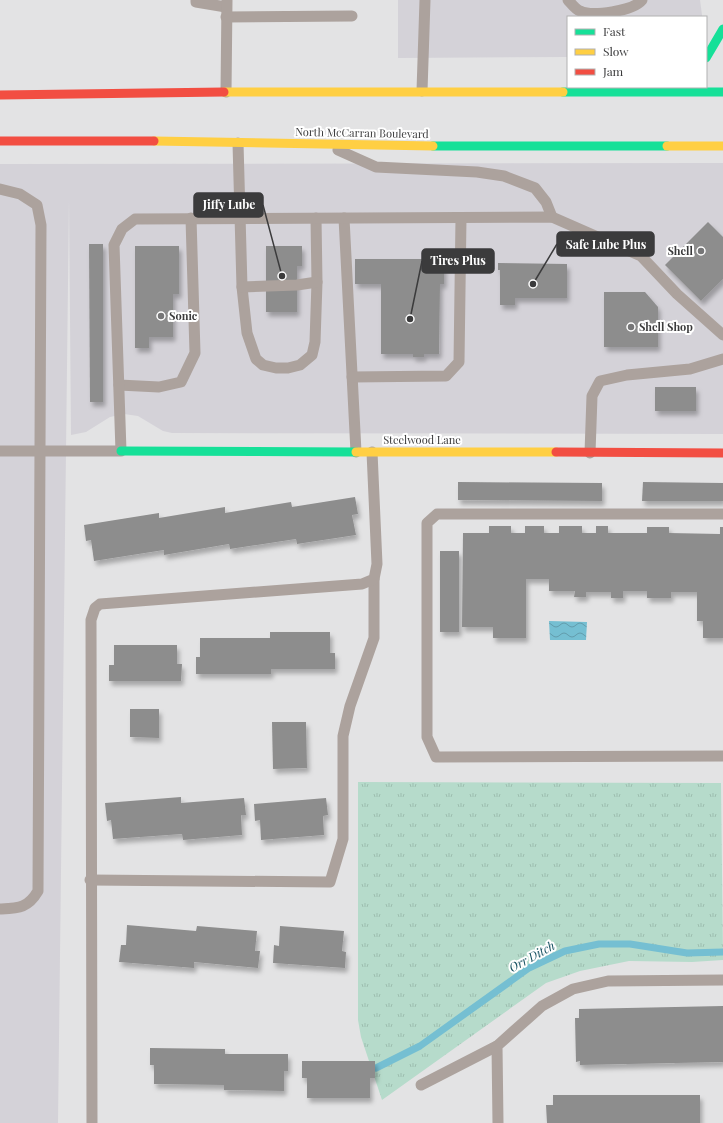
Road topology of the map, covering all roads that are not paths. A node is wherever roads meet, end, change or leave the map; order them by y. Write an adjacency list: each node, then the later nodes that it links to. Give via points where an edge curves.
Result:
1 (196, 0): 5 (lane)
2 (425, 0): 10 (lane)
3 (568, 0): 4 (lane, via 580,11 603,13 621,10 639,4)
4 (642, 0)
5 (226, 8): 6 (lane); 11 (lane)
6 (352, 16)
7 (723, 29): 8 (main road)
8 (707, 57)
9 (645, 88): 12 (main road)
10 (422, 91): 11 (main road); 12 (main road)
11 (226, 92): 14 (main road)
12 (631, 92): 13 (main road)
13 (723, 92)
14 (0, 95)
15 (0, 141): 16 (main road, North McCarran Boulevard)
16 (238, 143): 17 (main road, North McCarran Boulevard); 22 (lane)
17 (327, 145): 18 (main road, North McCarran Boulevard); 20 (lane, via 376,167 477,172 504,176 534,188 546,202)
18 (723, 146)
19 (0, 189): 32 (lane, via 20,194 37,205 41,225)
20 (552, 217): 25 (lane); 28 (lane, via 641,256 677,294)
21 (191, 218): 22 (lane); 31 (lane, via 195,352 188,370 181,382 159,387); 31 (lane, via 135,219 122,229 114,245)
22 (240, 218): 23 (lane); 27 (lane)
23 (316, 218): 24 (lane); 26 (lane)
24 (344, 218): 25 (lane); 30 (lane)
25 (461, 218): 30 (lane, via 459,362 446,376)
26 (317, 282): 27 (lane, via 297,286); 27 (lane, via 315,342 312,355 300,365 288,368 263,365 256,359 247,333)
27 (242, 287)
28 (723, 335)
29 (723, 359): 37 (lane, via 690,369 627,375 600,381 592,396)
30 (352, 377): 35 (lane)
31 (119, 385): 34 (lane)
32 (40, 450): 33 (lane); 34 (lane); 43 (lane, via 38,891 32,901 19,908)
33 (0, 451)
34 (121, 451): 35 (main road, Steelwood Lane)
35 (356, 452): 36 (main road, Steelwood Lane)
36 (372, 452): 37 (main road, Steelwood Lane); 40 (lane, via 377,564)
37 (590, 452): 38 (main road, Steelwood Lane)
38 (723, 453)
39 (723, 514): 41 (lane, via 437,514 427,523 427,737 436,757)
40 (374, 579): 42 (lane, via 374,638 350,706 343,736 343,839 330,882); 42 (lane, via 362,584 100,604 95,608 91,620)
41 (723, 756)
42 (90, 880): 47 (lane)
43 (0, 909)
44 (723, 980): 45 (lane, via 608,981 573,989 542,1006)
45 (496, 1046): 46 (lane); 48 (lane)
46 (421, 1085)
47 (92, 1123)
48 (498, 1123)

